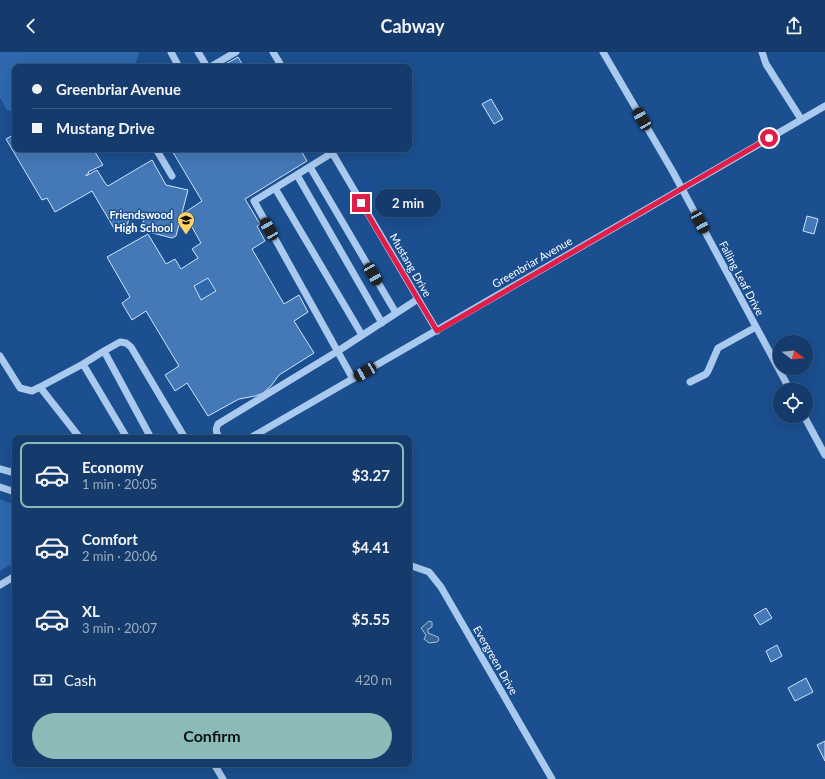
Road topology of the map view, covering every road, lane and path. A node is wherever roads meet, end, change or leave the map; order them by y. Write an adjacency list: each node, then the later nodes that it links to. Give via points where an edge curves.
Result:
1 (171, 52): 7 (street)
2 (198, 52): 8 (street)
3 (273, 52): 10 (street)
4 (603, 52): 20 (street, Falling Leaf Drive)
5 (762, 52): 12 (street, via 766,64)
6 (231, 53): 9 (street)
7 (177, 64)
8 (206, 64)
9 (213, 64)
10 (280, 64)
11 (825, 106): 12 (street, Greenbriar Avenue)
12 (801, 119): 20 (street, Greenbriar Avenue)
13 (158, 152): 18 (street)
14 (330, 152): 16 (street)
15 (332, 152): 21 (street, Mustang Drive)
16 (310, 167): 17 (street); 22 (street)
17 (297, 175): 19 (street); 23 (street)
18 (172, 176)
19 (275, 188): 26 (street); 28 (street, via 254,201)
20 (682, 188): 24 (street, Falling Leaf Drive); 25 (street, Greenbriar Avenue)
21 (418, 299): 22 (street); 25 (street, Mustang Drive)
22 (396, 314): 23 (street)
23 (382, 323): 26 (street)
24 (756, 327): 32 (street, via 718,348 706,374); 33 (street, Falling Leaf Drive)
25 (437, 331): 31 (street, Greenbriar Avenue)
26 (362, 335): 28 (street)
27 (104, 351): 30 (street); 38 (street); 39 (street, via 120,342 131,347)
28 (338, 351): 31 (street); 40 (street, via 218,424)
29 (0, 356): 34 (street, via 20,388 32,391)
30 (83, 364): 34 (street); 37 (street)
31 (353, 379): 41 (street, Greenbriar Avenue)
32 (690, 382)
33 (786, 383)
34 (40, 387): 36 (street)
35 (808, 423): 42 (street)
36 (78, 435)
37 (125, 435)
38 (149, 435)
39 (183, 435)
40 (218, 435)
41 (255, 435)
42 (825, 455)
43 (0, 469): 44 (street)
44 (12, 472)
45 (0, 487): 46 (street)
46 (12, 491)
47 (412, 566): 52 (street, Evergreen Drive, via 429,572 441,587)
48 (12, 578): 49 (street)
49 (0, 585)
50 (216, 767): 51 (street)
51 (223, 779)
52 (552, 779)

